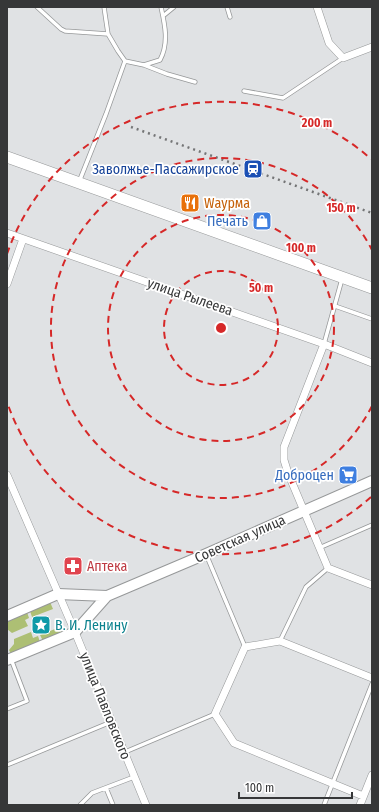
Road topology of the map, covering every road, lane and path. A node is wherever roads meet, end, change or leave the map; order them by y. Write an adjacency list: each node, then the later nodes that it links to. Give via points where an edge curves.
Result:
1 (37, 7): 9 (lane, via 61,29)
2 (104, 7): 9 (lane)
3 (161, 7): 7 (lane)
4 (174, 7): 7 (lane)
5 (227, 7): 8 (lane)
6 (317, 7): 11 (street, via 329,43)
7 (163, 16): 13 (lane, via 165,52 160,60)
8 (230, 17)
9 (108, 34): 12 (lane)
10 (372, 47): 11 (street)
11 (343, 58): 15 (lane, via 283,98)
12 (125, 61): 13 (lane); 17 (lane)
13 (144, 65): 14 (lane)
14 (195, 82)
15 (244, 91)
16 (7, 158): 17 (main road)
17 (79, 183): 20 (main road)
18 (7, 233): 19 (street, улица Рылеева)
19 (23, 239): 21 (street); 25 (street, улица Рылеева)
20 (343, 278): 22 (main road); 23 (lane)
21 (7, 284)
22 (372, 288)
23 (335, 306): 24 (lane); 25 (lane)
24 (372, 320)
25 (324, 344): 26 (street, улица Рылеева); 29 (street, via 284,447 284,460)
26 (372, 364)
27 (7, 475): 35 (street, улица Павловского)
28 (372, 481): 29 (street, Советская улица)
29 (303, 511): 31 (street); 32 (street, Советская улица)
30 (372, 524): 31 (lane)
31 (319, 548): 33 (street)
32 (206, 554): 36 (street, Советская улица); 40 (lane)
33 (328, 568): 34 (street); 39 (lane, via 306,587)
34 (372, 585)
35 (58, 594): 36 (street); 37 (street); 38 (street, улица Павловского)
36 (107, 596): 38 (street)
37 (7, 616)
38 (75, 632): 41 (street); 46 (street, улица Павловского)
39 (280, 641): 40 (street); 42 (street)
40 (245, 647): 45 (street)
41 (9, 659): 44 (lane, via 27,701)
42 (372, 678)
43 (372, 684): 51 (lane)
44 (7, 709)
45 (215, 714): 47 (lane); 51 (street, via 234,743)
46 (111, 722): 47 (street, улица Павловского); 48 (lane)
47 (124, 753): 50 (street, улица Павловского)
48 (7, 765)
49 (372, 775): 53 (street)
50 (134, 777): 52 (lane); 56 (street, улица Павловского)
51 (333, 783): 53 (street); 57 (lane)
52 (106, 788): 54 (lane, via 92,793); 55 (lane)
53 (363, 796): 58 (street)
54 (80, 805)
55 (112, 805)
56 (146, 805)
57 (324, 805)
58 (360, 805)

